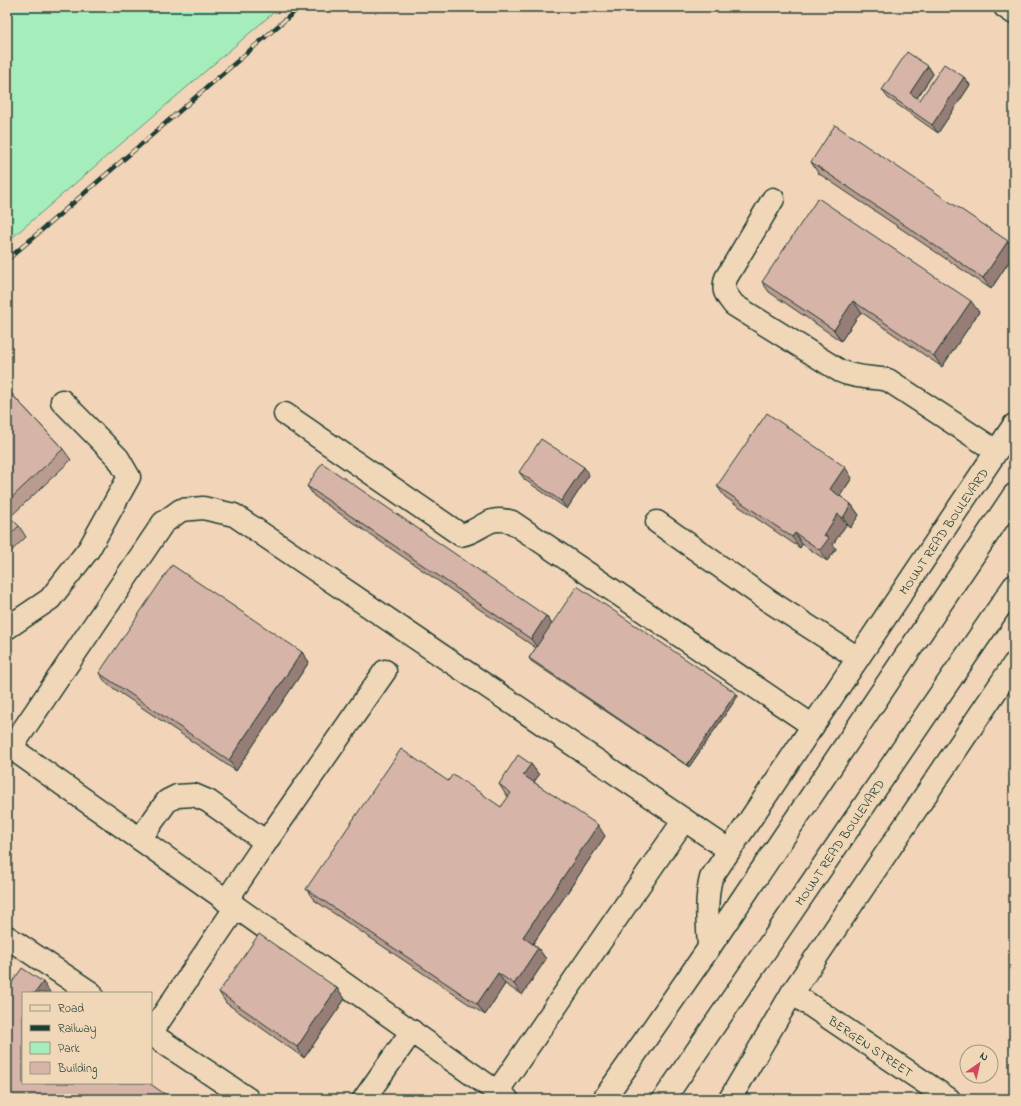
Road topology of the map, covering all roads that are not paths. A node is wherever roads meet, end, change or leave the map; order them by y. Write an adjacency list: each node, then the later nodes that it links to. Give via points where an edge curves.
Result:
1 (1005, 7): 2 (main road)
2 (1014, 13)
3 (774, 199): 7 (main road, via 726,278 724,293 734,305 840,371 858,378 888,380)
4 (62, 401): 11 (main road, via 118,458 129,477 89,549 50,599)
5 (285, 414): 15 (main road, via 461,535 494,520 512,522)
6 (1014, 425): 7 (main road, MOUNT READ BOULEVARD)
7 (996, 451): 12 (main road, MOUNT READ BOULEVARD)
8 (1014, 495): 23 (main road)
9 (657, 522): 12 (main road, via 769,601)
10 (1014, 586): 30 (main road, MOUNT READ BOULEVARD)
11 (7, 628)
12 (858, 658): 15 (main road, MOUNT READ BOULEVARD)
13 (1014, 664): 25 (main road)
14 (385, 671): 19 (main road)
15 (813, 726): 20 (main road, MOUNT READ BOULEVARD)
16 (9, 747): 17 (main road, via 163,523 181,510 203,508 234,515); 18 (main road)
17 (684, 820): 20 (main road); 29 (main road)
18 (140, 839): 19 (main road, via 167,801 177,796 194,795 208,801); 21 (main road)
19 (266, 842): 21 (main road)
20 (729, 850): 23 (main road, MOUNT READ BOULEVARD, via 711,878 708,890)
21 (231, 904): 26 (main road); 27 (main road)
22 (7, 937): 24 (main road)
23 (709, 948): 33 (main road)
24 (89, 992)
25 (792, 993): 34 (main road); 35 (main road, BERGEN STREET)
26 (152, 1031)
27 (412, 1032): 29 (main road); 32 (main road)
28 (152, 1034): 31 (main road)
29 (502, 1095)
30 (663, 1098)
31 (248, 1099)
32 (364, 1099)
33 (604, 1099)
34 (730, 1099)
35 (949, 1099)

